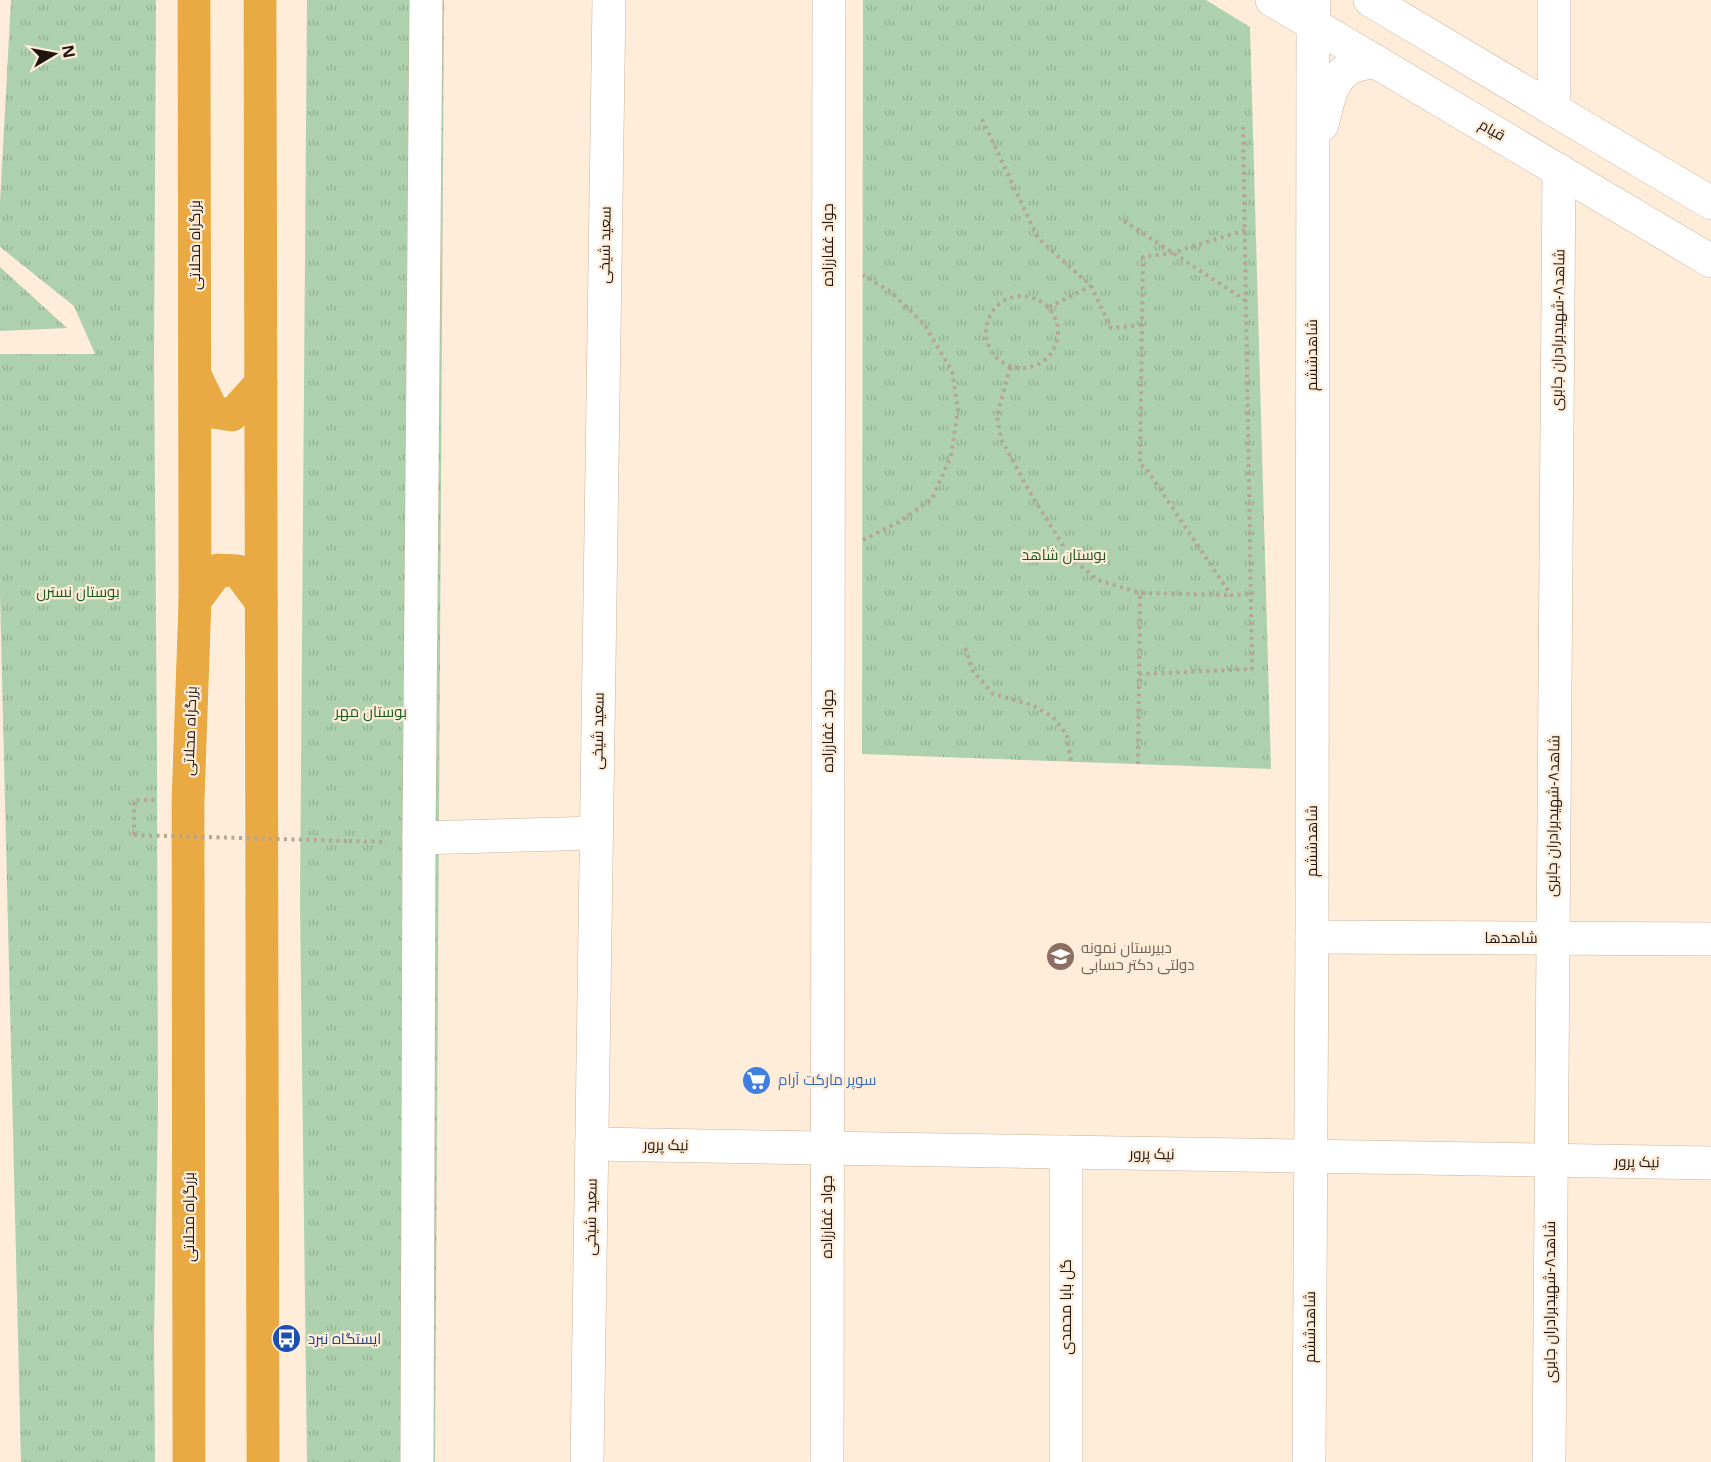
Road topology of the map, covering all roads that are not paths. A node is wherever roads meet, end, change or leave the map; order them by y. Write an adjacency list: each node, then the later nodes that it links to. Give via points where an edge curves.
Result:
1 (194, 0): 16 (highway, بزرگراه محلاتی)
2 (260, 0): 17 (highway)
3 (426, 0): 21 (street)
4 (609, 0): 20 (street, سعید شیخی)
5 (828, 0): 26 (street, جواد غفارزاده)
6 (1272, 0): 9 (street, قیام)
7 (1370, 0): 11 (street)
8 (1554, 0): 11 (street)
9 (1313, 12): 10 (street, قیام); 14 (street, شاهدششم)
10 (1375, 61): 12 (street, قیام); 14 (street, شاهدششم, via 1340,75 1330,95 1321,128)
11 (1554, 110): 13 (street)
12 (1559, 170): 15 (street, قیام); 23 (street, شاهد۸-شهیدبرادران جابری)
13 (1711, 203)
14 (1312, 219): 22 (street, شاهدششم)
15 (1711, 261)
16 (195, 375): 17 (highway, via 213,412 232,415); 18 (highway, بزرگراه محلاتی)
17 (261, 382): 19 (highway)
18 (195, 601): 19 (highway, via 218,570 238,571); 31 (highway, بزرگراه محلاتی, via 188,801)
19 (261, 602): 32 (highway)
20 (597, 832): 21 (street); 25 (street, سعید شیخی)
21 (418, 838): 33 (street)
22 (1312, 937): 23 (street, شاهدها); 28 (street, شاهدششم)
23 (1552, 939): 24 (street, شاهدها); 29 (street, شاهد۸-شهیدبرادران جابری)
24 (1711, 939)
25 (592, 1144): 26 (street, نیک پرور); 34 (street, سعید شیخی)
26 (828, 1148): 27 (street, نیک پرور); 35 (street, جواد غفارزاده)
27 (1066, 1152): 28 (street, نیک پرور); 36 (street, گل بابا محمدی)
28 (1311, 1157): 29 (street, نیک پرور); 37 (street, شاهدششم)
29 (1551, 1160): 30 (street, نیک پرور); 38 (street, شاهد۸-شهیدبرادران جابری)
30 (1711, 1163)
31 (189, 1462)
32 (263, 1462)
33 (417, 1462)
34 (587, 1462)
35 (827, 1462)
36 (1066, 1462)
37 (1309, 1462)
38 (1549, 1462)

